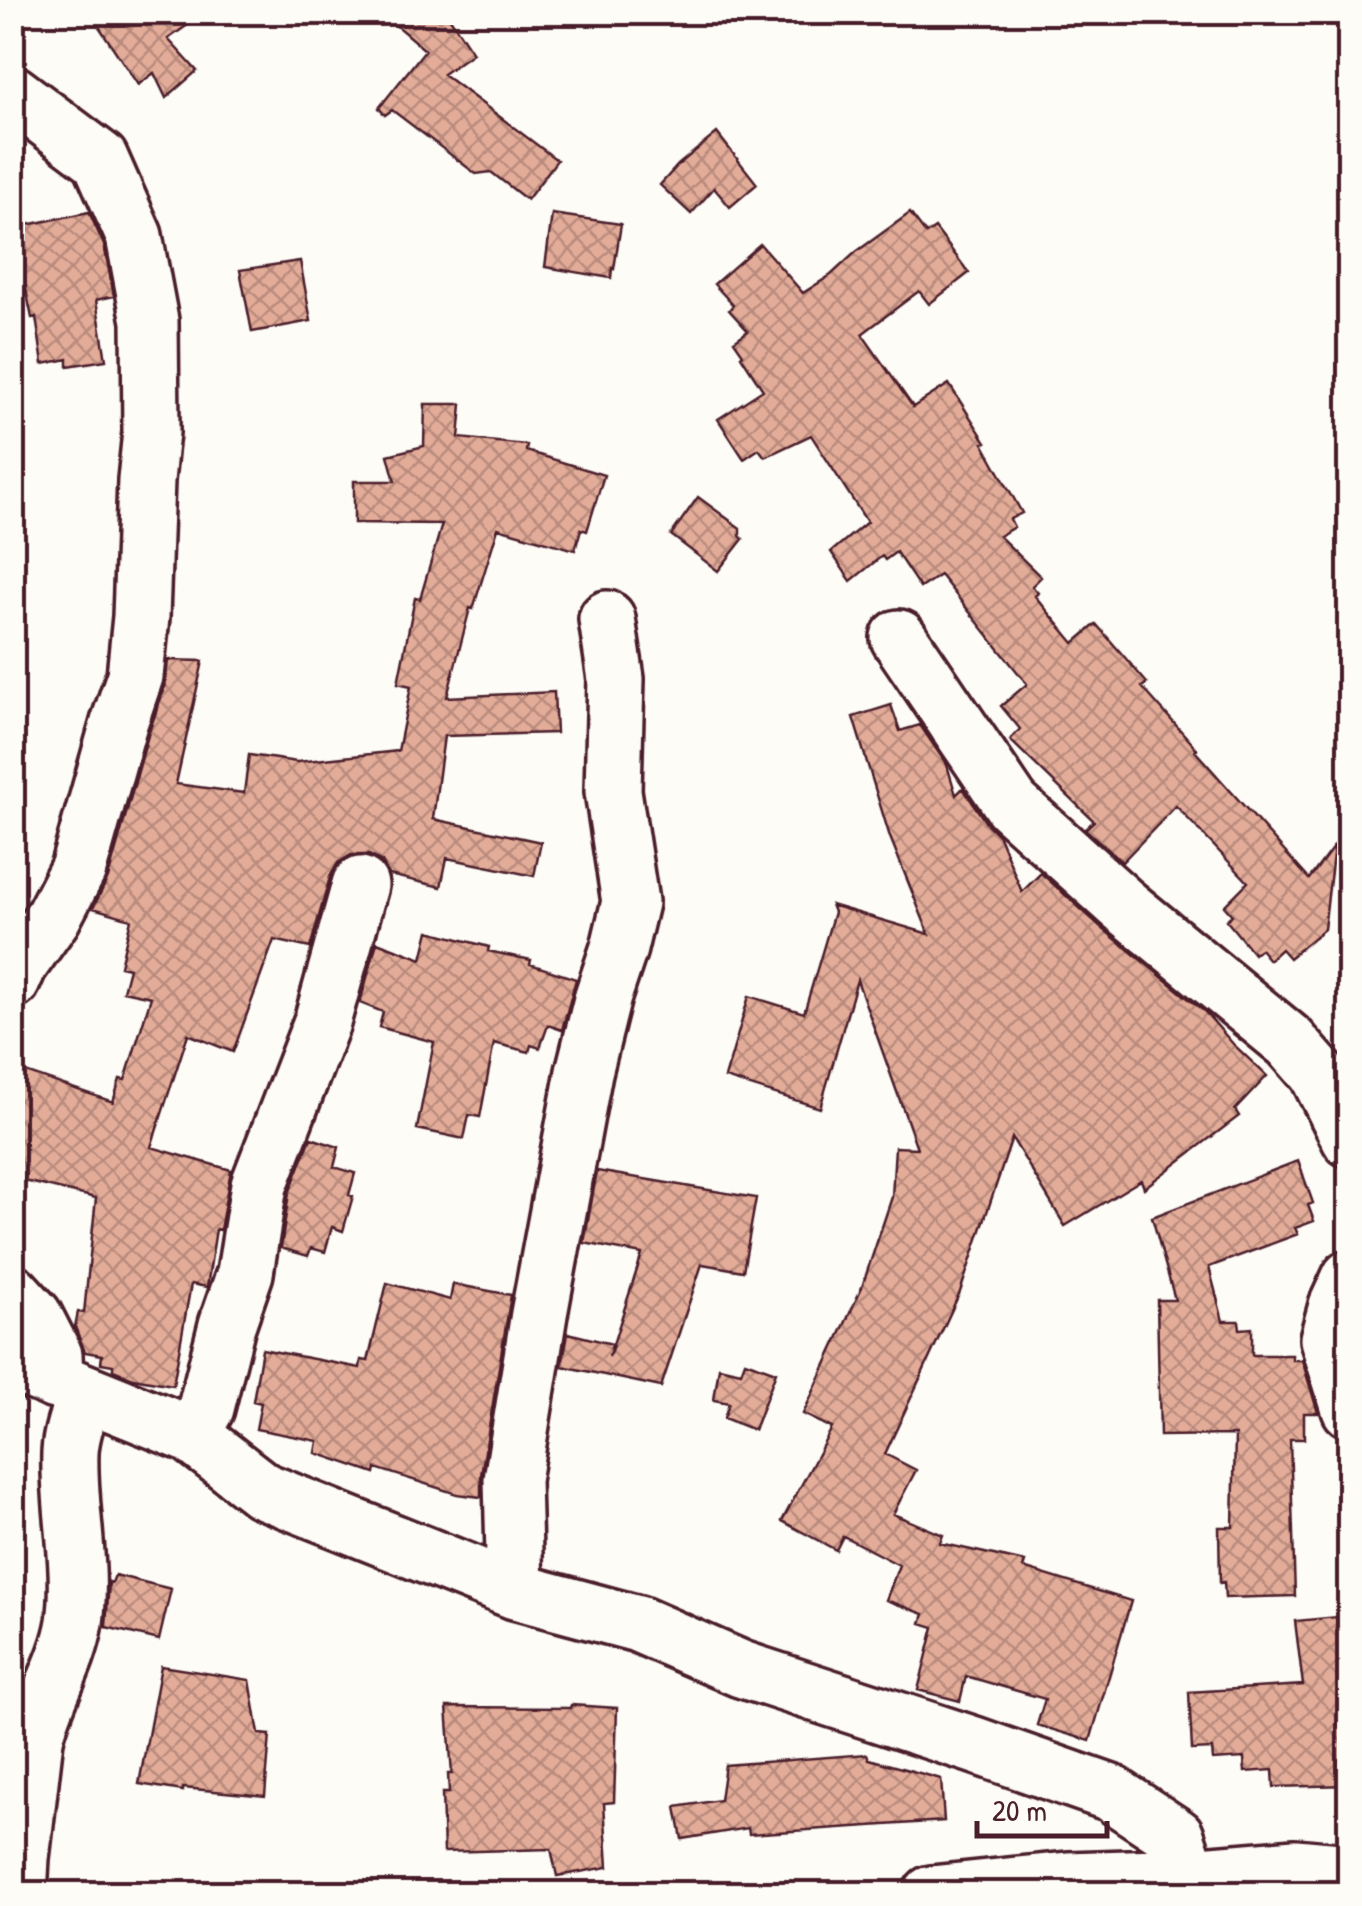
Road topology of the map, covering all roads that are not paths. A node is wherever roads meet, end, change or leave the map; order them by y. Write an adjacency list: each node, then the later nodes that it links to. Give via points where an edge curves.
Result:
1 (12, 93): 5 (street, via 100,158 134,236 150,321 151,432 135,676 78,869)
2 (607, 619): 12 (street, via 616,679 613,791 630,902 584,1072 538,1314 512,1480)
3 (898, 638): 6 (street, via 1012,805 1290,1042 1317,1073)
4 (360, 885): 11 (street, via 322,1022 258,1185 246,1272)
5 (12, 981)
6 (1350, 1138)
7 (1350, 1278): 10 (street, via 1328,1339)
8 (12, 1292): 9 (street, via 54,1355)
9 (51, 1379): 11 (street); 13 (street, via 73,1430 75,1622 65,1662)
10 (1350, 1409)
11 (192, 1436): 12 (street, via 262,1490)
12 (516, 1591): 15 (street, via 638,1624 741,1668 1111,1793 1176,1836)
13 (26, 1718): 16 (street)
14 (1350, 1872): 15 (street, via 1295,1868)
15 (1189, 1876): 17 (street)
16 (19, 1894)
17 (931, 1894)

